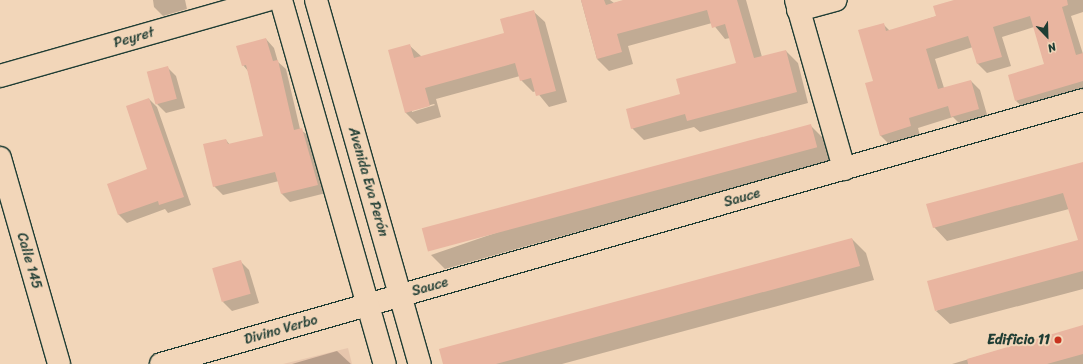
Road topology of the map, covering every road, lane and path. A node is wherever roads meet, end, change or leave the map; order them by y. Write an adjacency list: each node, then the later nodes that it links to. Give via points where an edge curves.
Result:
1 (267, 0): 6 (street, Peyret)
2 (281, 0): 11 (street)
3 (316, 0): 10 (street, Avenida Eva Perón)
4 (836, 0): 5 (street)
5 (797, 5): 9 (street)
6 (0, 76)
7 (1083, 100): 9 (street, Sauce)
8 (0, 158): 12 (street, Calle 145)
9 (844, 169): 10 (street, Sauce)
10 (401, 295): 11 (street, Divino Verbo); 15 (street, Avenida Eva Perón)
11 (368, 305): 13 (street, Divino Verbo); 14 (street)
12 (59, 364)
13 (161, 364)
14 (384, 364)
15 (420, 364)

